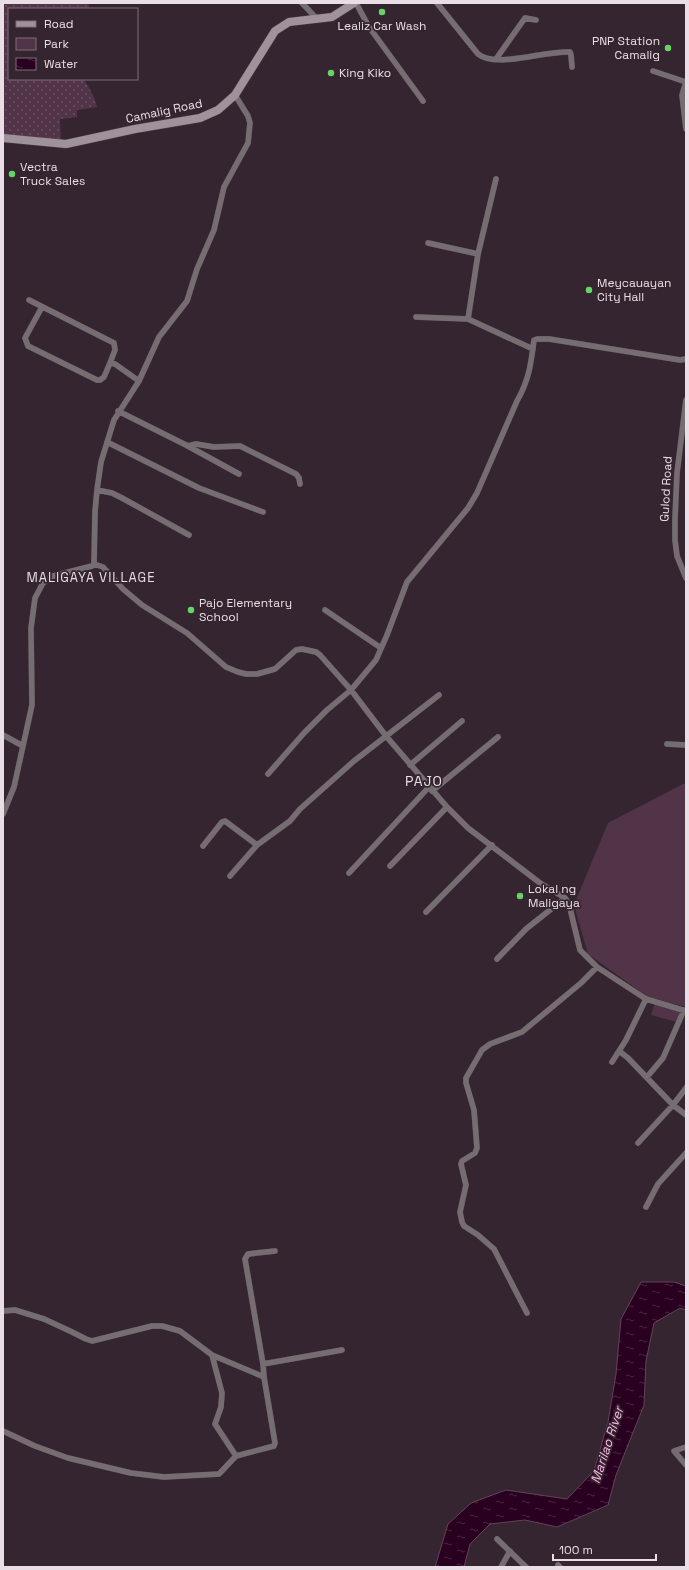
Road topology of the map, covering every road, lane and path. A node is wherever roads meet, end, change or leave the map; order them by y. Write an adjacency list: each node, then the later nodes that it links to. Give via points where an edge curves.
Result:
1 (302, 3): 4 (street)
2 (355, 3): 4 (main road, Camalig Road, via 336,15); 11 (street, via 369,27)
3 (437, 3): 6 (street, via 478,54 483,58)
4 (317, 19): 10 (main road, Camalig Road, via 289,22 275,31)
5 (536, 20): 6 (street, via 525,18)
6 (496, 59): 7 (street, via 570,52)
7 (572, 66)
8 (653, 71): 9 (street)
9 (686, 82): 12 (street, via 682,95)
10 (235, 95): 13 (main road, Camalig Road, via 218,110 200,118 75,143); 24 (street, via 248,116 248,143 224,187 214,230 197,269 187,301 159,336)
11 (423, 101)
12 (686, 129)
13 (3, 138)
14 (496, 179): 16 (street)
15 (428, 243): 16 (street)
16 (478, 254): 20 (street)
17 (28, 300): 18 (street)
18 (42, 307): 23 (street, via 114,343 116,346); 23 (street, via 25,338 28,346 97,380 104,377)
19 (416, 317): 20 (street)
20 (468, 319): 21 (street)
21 (533, 350): 22 (street, via 534,340 549,339); 38 (street, via 525,387 477,493 468,508 407,582)
22 (686, 359)
23 (110, 363): 24 (street)
24 (139, 381): 26 (street)
25 (686, 400): 27 (street, Gulod Road)
26 (118, 411): 28 (street); 29 (street)
27 (684, 431): 36 (street, Gulod Road, via 675,496 675,540 677,556)
28 (107, 442): 32 (street); 33 (street, via 199,488)
29 (188, 446): 30 (street); 31 (street, via 240,446 296,474)
30 (239, 474)
31 (300, 484)
32 (97, 490): 34 (street, via 112,493); 35 (street)
33 (263, 512)
34 (189, 535)
35 (94, 564): 39 (street, via 104,567 128,593 187,633 226,667 246,674 257,674 276,669 296,650 302,649 320,655); 47 (street, via 53,576 43,583 35,598 32,628 32,704)
36 (686, 578)
37 (325, 610): 38 (street)
38 (381, 648): 39 (street, via 376,660)
39 (351, 690): 43 (street); 49 (street, via 326,710)
40 (438, 695): 43 (street)
41 (462, 722): 48 (street)
42 (3, 736): 47 (street)
43 (386, 736): 48 (street); 55 (street, via 325,786 290,821)
44 (498, 737): 50 (street)
45 (667, 744): 46 (street)
46 (686, 744)
47 (23, 746): 52 (street, via 14,787)
48 (410, 765): 50 (street)
49 (268, 774)
50 (430, 789): 51 (street); 57 (street)
51 (447, 807): 53 (street, via 468,828); 56 (street)
52 (3, 814)
53 (492, 845): 59 (street, via 540,883); 60 (street)
54 (203, 846): 55 (street, via 225,821)
55 (257, 846): 58 (street)
56 (390, 866)
57 (349, 873)
58 (230, 876)
59 (565, 898): 61 (street, via 526,929); 62 (street, via 580,950)
60 (426, 912)
61 (497, 959)
62 (597, 967): 63 (street); 76 (street, via 522,1032 490,1044 482,1050 466,1078 477,1135 475,1152 461,1164 466,1185 460,1218 464,1226 494,1249)
63 (646, 999): 64 (street); 65 (street)
64 (685, 1010): 67 (street, via 663,1058)
65 (619, 1052): 66 (street); 67 (street)
66 (612, 1062)
67 (647, 1077): 69 (street)
68 (686, 1088): 69 (street)
69 (673, 1105): 70 (street); 71 (street)
70 (686, 1115)
71 (638, 1143)
72 (686, 1153): 73 (street, via 658,1184)
73 (646, 1207)
74 (275, 1251): 79 (street, via 248,1254 245,1259)
75 (3, 1311): 78 (street, via 15,1310 44,1319 92,1341 152,1326 162,1326 180,1331)
76 (527, 1313)
77 (342, 1350): 79 (street)
78 (212, 1355): 80 (street); 83 (street, via 222,1393 221,1407 215,1424)
79 (263, 1364): 80 (street)
80 (264, 1377): 83 (street, via 275,1443 271,1447)
81 (3, 1431): 83 (street, via 68,1458 131,1473 164,1477 219,1474)
82 (686, 1447): 84 (street, via 674,1451)
83 (236, 1456)
84 (686, 1465)
85 (497, 1539): 86 (street)
86 (510, 1551): 87 (street); 88 (street)
87 (501, 1567)
88 (526, 1567)

